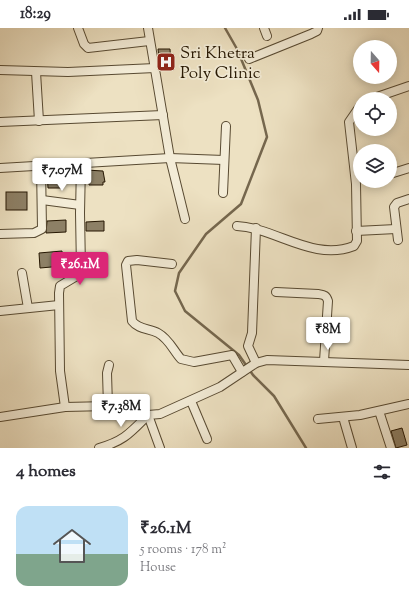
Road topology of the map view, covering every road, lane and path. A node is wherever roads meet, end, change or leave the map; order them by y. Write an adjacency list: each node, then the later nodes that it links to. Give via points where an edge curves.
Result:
1 (78, 28): 6 (street, via 88,48)
2 (148, 28): 6 (street)
3 (264, 28): 5 (street)
4 (318, 28): 7 (street, via 311,34)
5 (267, 36)
6 (149, 41): 8 (street)
7 (249, 59)
8 (155, 68): 10 (street); 13 (street)
9 (0, 70): 10 (street)
10 (36, 72): 15 (street)
11 (409, 86): 12 (street)
12 (391, 92)
13 (163, 115): 15 (street); 18 (street)
14 (353, 116): 20 (street, via 349,122)
15 (39, 121): 16 (street)
16 (0, 122)
17 (226, 126): 19 (street)
18 (170, 158): 19 (street); 21 (street); 31 (street)
19 (224, 160): 27 (street)
20 (353, 160)
21 (81, 164): 22 (street); 30 (street)
22 (41, 166): 23 (street); 29 (street)
23 (0, 168)
24 (409, 168): 25 (street)
25 (397, 172)
26 (356, 188): 35 (street)
27 (223, 193)
28 (409, 199): 34 (street, via 397,203 394,207)
29 (42, 200): 30 (street); 36 (street, via 42,229 39,232)
30 (80, 205): 41 (street, via 80,274 60,286)
31 (185, 219)
32 (237, 226): 33 (street)
33 (256, 228): 35 (street, via 308,248 324,250 354,246); 45 (street, via 252,333 248,346)
34 (396, 229): 35 (street); 37 (street)
35 (356, 231)
36 (0, 234)
37 (398, 240)
38 (172, 264): 48 (street, via 128,261 126,265 132,321 138,327 157,332 164,337 181,359 194,362 232,355)
39 (22, 273): 42 (street)
40 (276, 292): 44 (street, via 318,294 327,298)
41 (59, 304): 42 (street); 52 (street, via 60,371)
42 (28, 308): 43 (street)
43 (0, 311)
44 (324, 361): 45 (street, via 267,360); 47 (street)
45 (254, 364): 48 (street)
46 (109, 365): 51 (street)
47 (409, 365)
48 (243, 371): 49 (street)
49 (191, 401): 54 (street, via 160,414); 58 (street)
50 (409, 404): 53 (street)
51 (108, 406): 52 (street); 54 (street)
52 (65, 407): 55 (street)
53 (379, 411): 56 (street); 63 (street)
54 (148, 415): 59 (street); 61 (street)
55 (0, 417)
56 (343, 417): 57 (street); 62 (street)
57 (318, 419)
58 (207, 439)
59 (116, 445): 60 (street)
60 (99, 448)
61 (160, 448)
62 (352, 448)
63 (391, 448)

